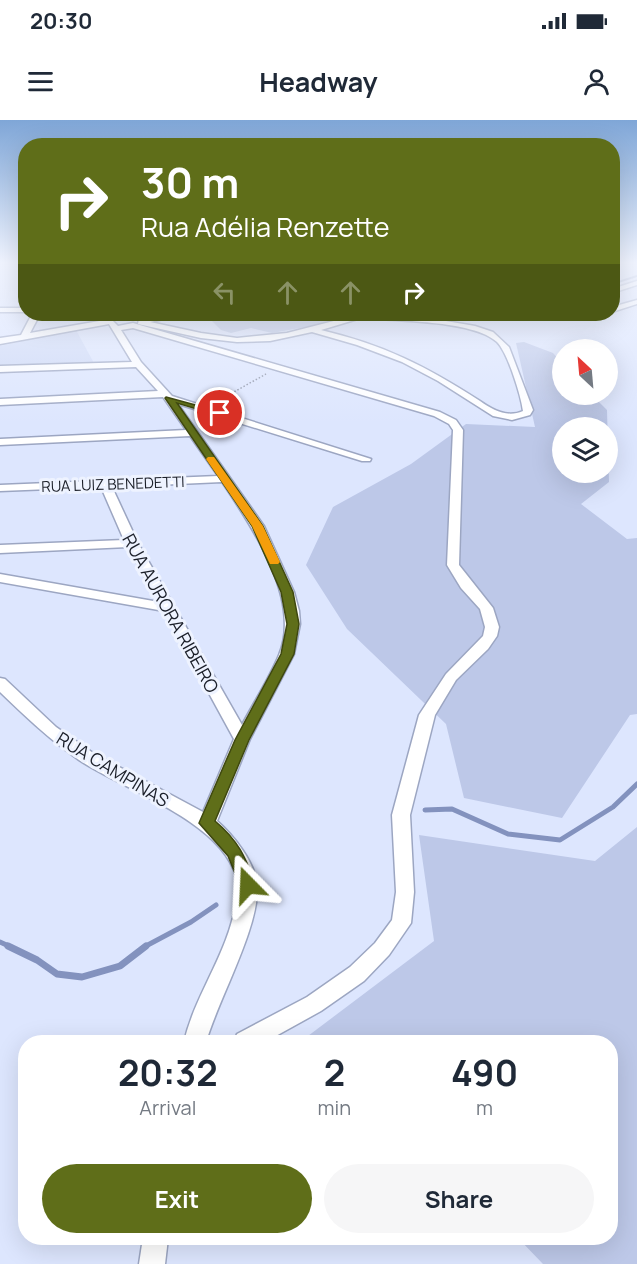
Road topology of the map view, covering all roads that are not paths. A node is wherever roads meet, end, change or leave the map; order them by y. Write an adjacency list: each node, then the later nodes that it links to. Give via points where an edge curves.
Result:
1 (32, 321): 8 (street)
2 (113, 321): 8 (street); 10 (street)
3 (143, 321): 28 (street, via 276,369 437,414 457,426 453,565 486,608 492,627 483,646 437,696 421,735 401,815 405,892 402,923 357,974 314,1004)
4 (145, 321): 7 (street, via 236,340)
5 (343, 321): 7 (street)
6 (410, 321): 7 (street, via 493,334 502,342 528,413 517,417 499,415 403,359)
7 (313, 330)
8 (24, 337): 9 (street)
9 (0, 341)
10 (138, 364): 11 (street); 12 (street)
11 (0, 369)
12 (167, 396): 13 (street); 14 (street); 16 (street)
13 (0, 402)
14 (192, 433): 15 (street); 17 (street)
15 (0, 442)
16 (366, 459)
17 (226, 479): 18 (street, RUA LUIZ BENEDETTI); 25 (street, via 258,526 287,592 293,624 287,654)
18 (105, 484): 19 (street, RUA LUIZ BENEDETTI); 20 (street, RUA AURORA RIBEIRO)
19 (0, 488)
20 (132, 543): 21 (street); 23 (street, RUA AURORA RIBEIRO)
21 (0, 549)
22 (0, 578): 23 (street)
23 (167, 608): 25 (street, RUA AURORA RIBEIRO)
24 (0, 683): 26 (street, RUA CAMPINAS, via 50,731 87,757)
25 (242, 740): 26 (street)
26 (207, 823): 27 (street, RUA CAMPINAS, via 235,852 248,885 237,939)
27 (197, 1035)
28 (257, 1035)
29 (155, 1245): 30 (street)
30 (152, 1264)

